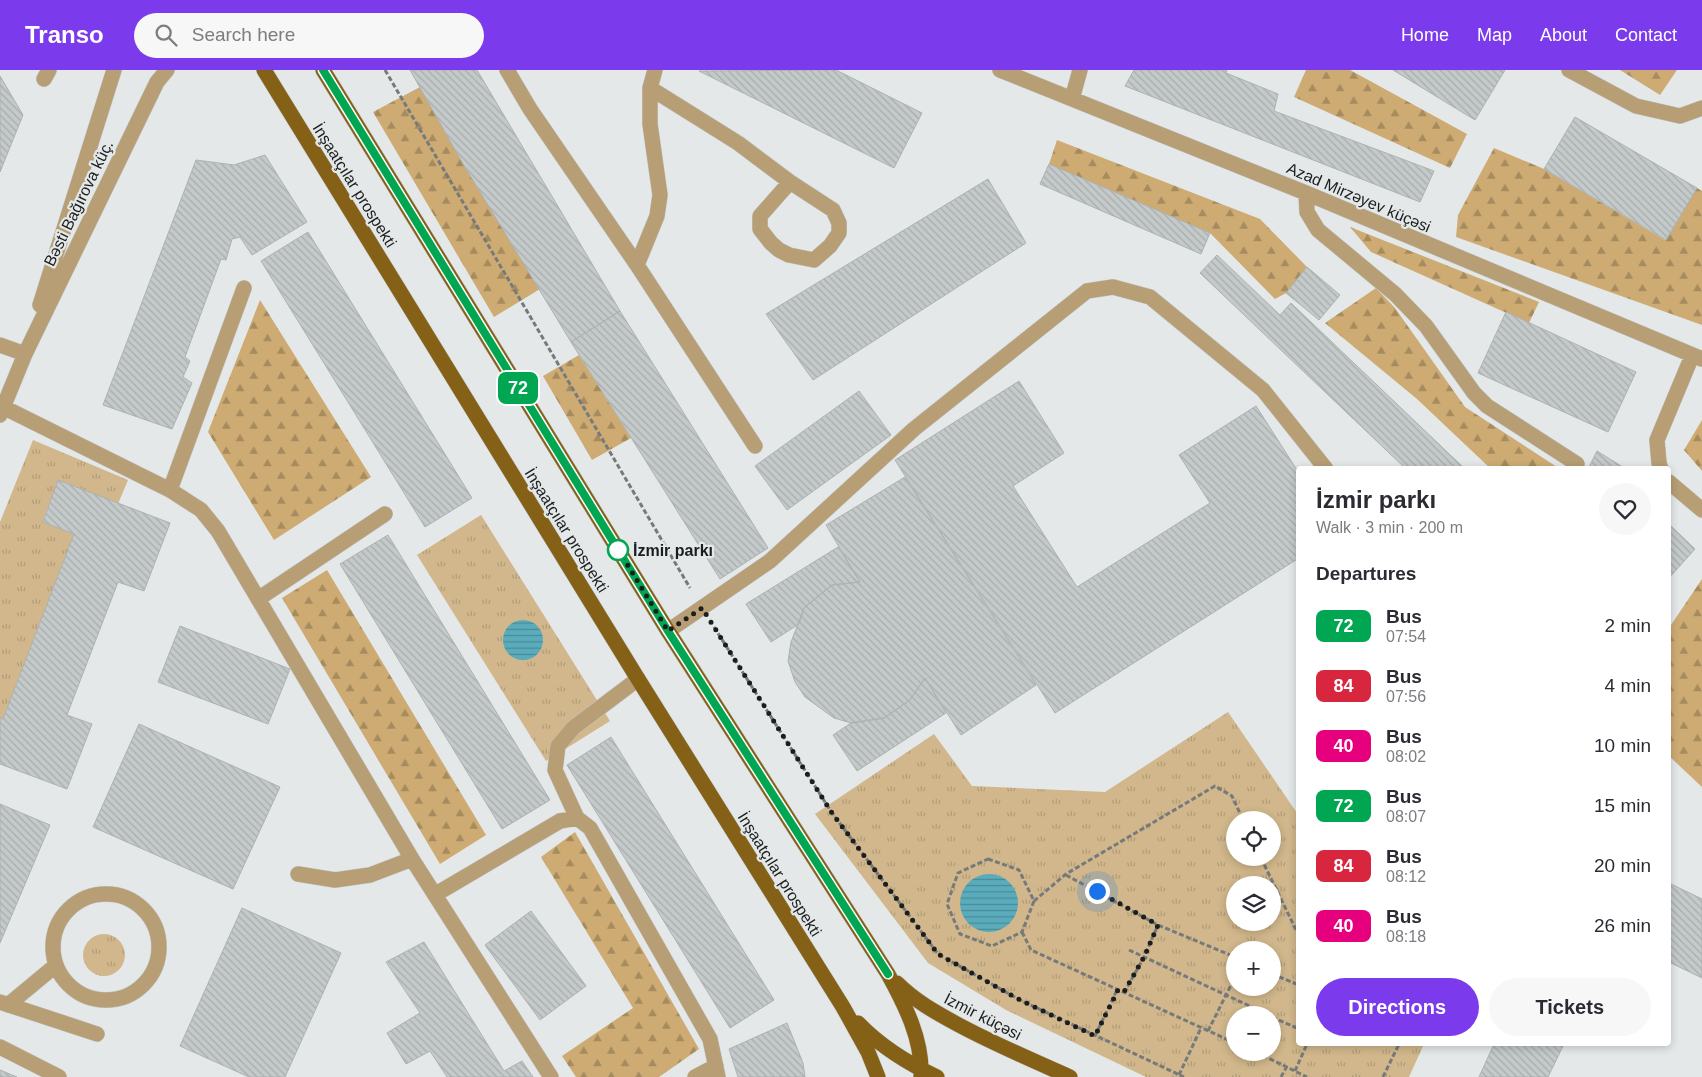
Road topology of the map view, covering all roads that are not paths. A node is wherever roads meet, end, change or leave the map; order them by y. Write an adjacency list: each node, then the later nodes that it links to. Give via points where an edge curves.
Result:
1 (114, 70): 18 (street, Bəsti Bağırova küç.)
2 (167, 70): 18 (street, Bəsti Bağırova küç., via 157,82)
3 (264, 70): 31 (main road, İnşaatçılar prospekti)
4 (323, 70): 30 (main road, İnşaatçılar prospekti)
5 (506, 70): 15 (street)
6 (655, 70): 10 (street)
7 (1000, 70): 11 (street, Azad Mirzəyev küçəsi)
8 (1080, 70): 11 (street)
9 (1569, 70): 12 (street, via 1636,106 1680,116)
10 (650, 88): 13 (street, via 738,142); 15 (street, via 650,124 660,195 657,216)
11 (1072, 99): 14 (street, Azad Mirzəyev küçəsi)
12 (1702, 108)
13 (790, 182): 13 (street, via 833,210 839,223 839,233 814,260 779,250 760,229 760,216)
14 (1306, 193): 19 (street, Azad Mirzəyev küçəsi); 22 (street, via 1307,212 1318,230 1395,294 1426,326 1474,394 1487,406)
15 (637, 265): 21 (street)
16 (244, 288): 26 (street)
17 (0, 345): 18 (street)
18 (24, 354): 20 (street, Bəsti Bağırova küç.)
19 (1697, 357): 24 (street, via 1657,440)
20 (2, 411): 26 (street)
21 (755, 446)
22 (1577, 464)
23 (1324, 466): 30 (street, via 1263,390 1150,297 1114,286 1087,291 914,429 770,561)
24 (1660, 466)
25 (1671, 484): 27 (street)
26 (170, 490): 29 (street, via 201,510)
27 (1702, 510)
28 (385, 514): 29 (street)
29 (258, 599): 33 (street)
30 (668, 631): 37 (main road, İnşaatçılar prospekti)
31 (638, 679): 32 (street, via 573,728 558,746 555,770); 39 (main road, İnşaatçılar prospekti)
32 (577, 818): 35 (street, via 560,821); 42 (street, via 590,828 710,1039)
33 (412, 859): 34 (street, via 370,875 335,880); 35 (street)
34 (298, 874)
35 (436, 894): 45 (street)
36 (55, 966): 36 (street, via 52,942 60,919 76,902 99,893 123,896 144,908 157,928 160,952 152,975 136,992 112,1001 89,999 68,986); 38 (street)
37 (888, 974): 43 (main road, via 900,995 916,1038); 49 (main road, İzmir küçəsi, via 927,1007 984,1039)
38 (4, 1003): 40 (street)
39 (843, 1007): 43 (main road, via 869,1035); 47 (main road)
40 (96, 1034)
41 (0, 1047): 44 (street)
42 (717, 1071): 46 (street)
43 (921, 1073): 48 (main road)
44 (59, 1077)
45 (551, 1077)
46 (695, 1077)
47 (878, 1077)
48 (937, 1077)
49 (1070, 1077)

